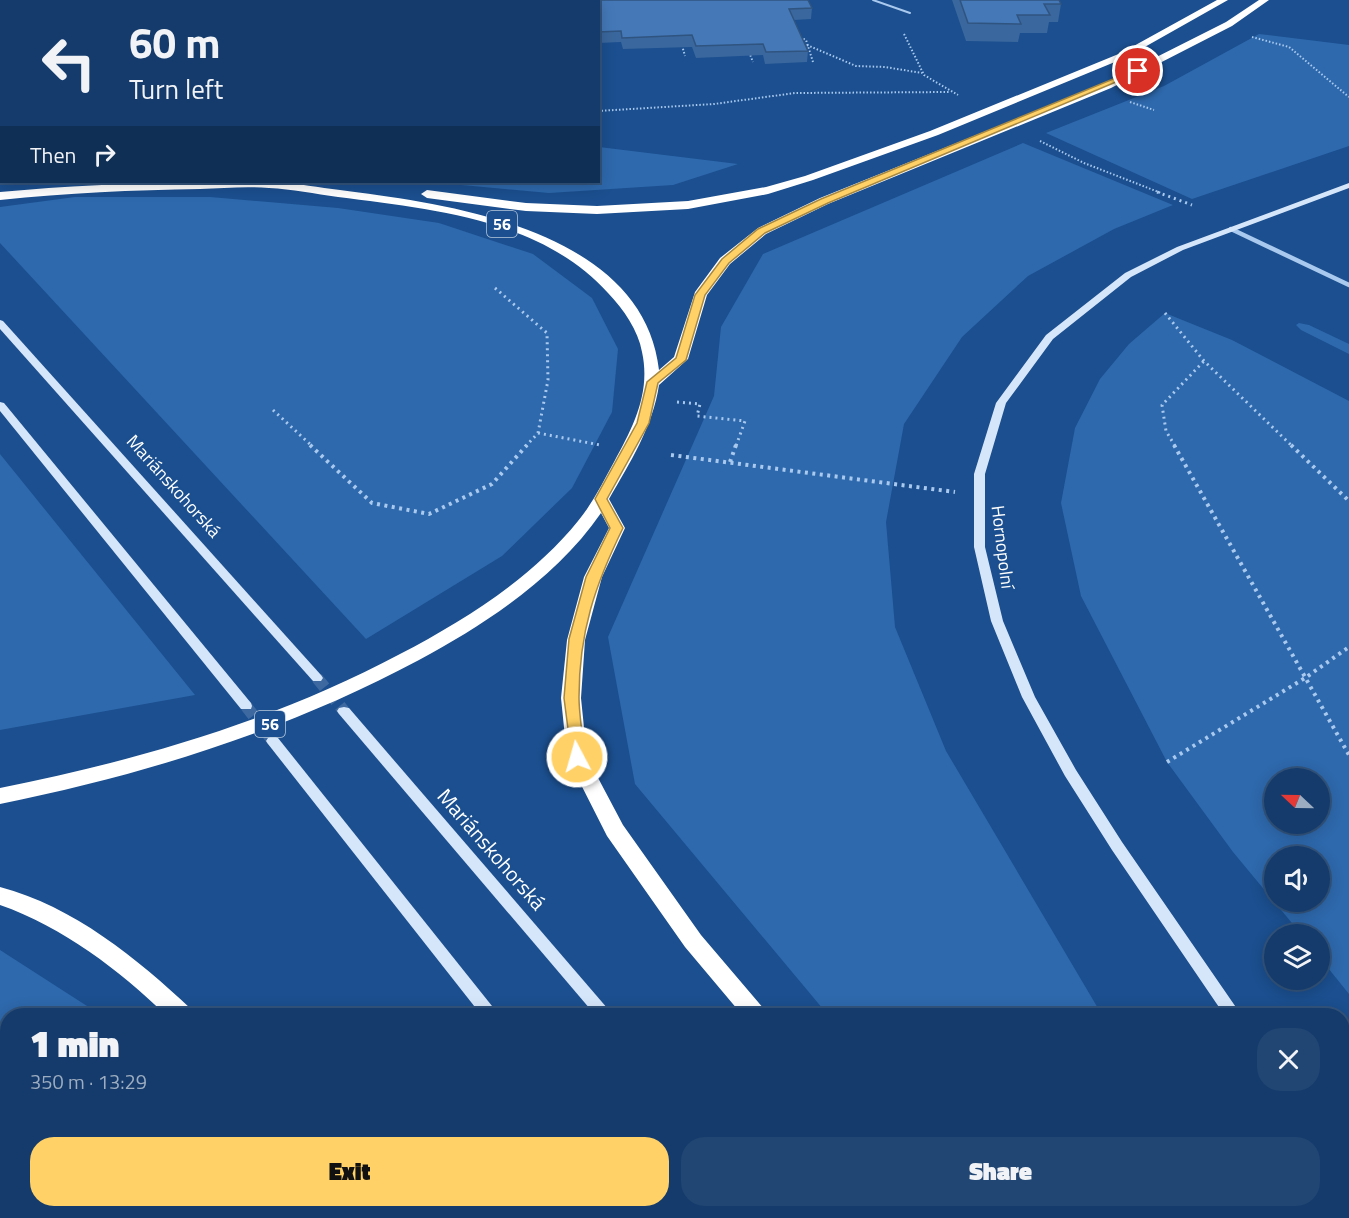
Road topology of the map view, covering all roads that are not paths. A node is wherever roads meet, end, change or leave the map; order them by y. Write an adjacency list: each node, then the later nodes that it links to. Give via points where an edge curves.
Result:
1 (873, 0): 4 (lane)
2 (1224, 0): 5 (highway, 56, via 1124,55 934,133 809,178 718,201 633,210 561,210 360,185)
3 (1265, 0): 11 (highway, via 1154,64 824,201 762,231 725,261 700,295 681,360)
4 (910, 13)
5 (264, 183): 7 (highway, 56, via 97,187); 11 (highway, 56, via 459,212 515,228 555,246 590,269 627,302 650,353)
6 (1349, 185): 8 (main road, Hornopolní)
7 (0, 196)
8 (1231, 229): 9 (street); 24 (main road, Hornopolní, via 1130,273 1053,333 1028,362 999,408 976,495 976,528 988,599 1025,694 1079,789)
9 (1349, 285)
10 (0, 322): 14 (main road, Mariánskohorská)
11 (652, 382): 13 (highway, 56, via 643,423)
12 (0, 405): 15 (main road)
13 (601, 499): 18 (highway, 56, via 574,536 524,584 457,631 360,685 291,716 184,753 69,783); 23 (highway, via 617,528 593,577 576,639 571,698 577,757 615,830 693,941)
14 (317, 678)
15 (246, 706)
16 (344, 711): 22 (main road, Mariánskohorská)
17 (273, 741): 21 (main road)
18 (0, 796)
19 (0, 896): 20 (highway, via 53,918 89,940 148,983)
20 (175, 1008)
21 (486, 1008)
22 (599, 1008)
23 (751, 1008)
24 (1228, 1008)

